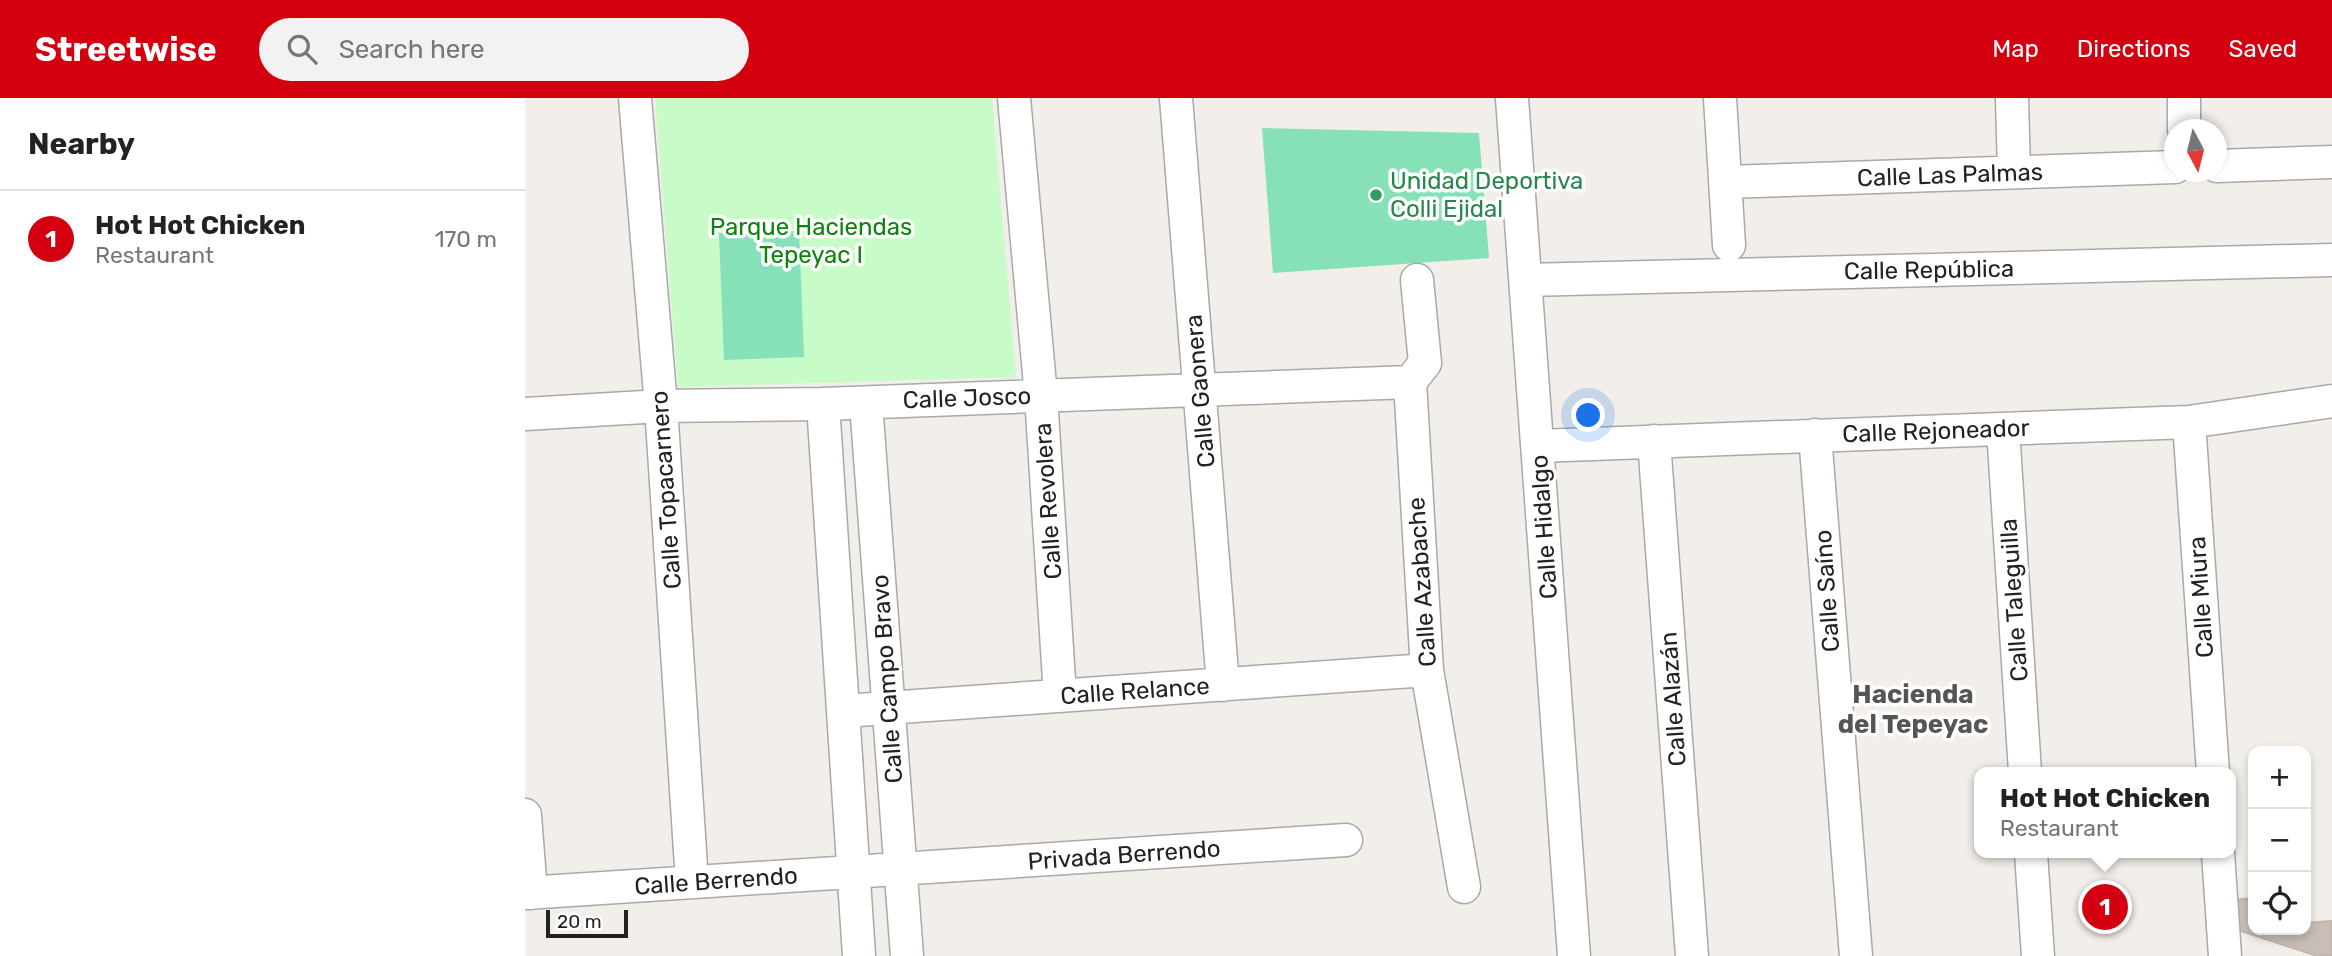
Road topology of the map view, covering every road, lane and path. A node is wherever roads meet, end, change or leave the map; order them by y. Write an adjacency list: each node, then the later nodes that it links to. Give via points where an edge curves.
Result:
1 (635, 98): 24 (street, Calle Topacarnero)
2 (1014, 98): 20 (street, Calle Revolera)
3 (1176, 98): 19 (street, Calle Gaonera)
4 (1512, 98): 17 (street, Calle Hidalgo)
5 (1720, 98): 13 (street)
6 (2013, 98): 12 (street)
7 (2184, 98): 8 (street)
8 (2185, 119)
9 (2332, 162): 10 (street)
10 (2227, 166)
11 (2164, 167): 12 (street, Calle Las Palmas)
12 (2014, 172): 13 (street, Calle Las Palmas)
13 (1725, 182): 14 (street)
14 (1729, 245)
15 (2332, 260): 17 (street, Calle República)
16 (1417, 280): 18 (street, Calle Azabache, via 1425,363)
17 (1526, 280): 30 (street, Calle Hidalgo)
18 (1410, 382): 19 (street, Calle Josco); 31 (street, Calle Azabache)
19 (1200, 390): 20 (street, Calle Josco); 32 (street, Calle Gaonera)
20 (1041, 396): 22 (street, Calle Josco); 33 (street, Calle Revolera)
21 (2332, 401): 26 (street, Calle Rejoneador)
22 (866, 402): 23 (street, Calle Josco); 34 (street, Calle Campo Bravo)
23 (823, 404): 24 (street, Calle Josco); 35 (street, Calle Campo Bravo)
24 (661, 406): 25 (street, Calle Josco); 44 (street, Calle Topacarnero)
25 (525, 414)
26 (2189, 422): 27 (street, Calle Rejoneador); 37 (street, Calle Miura)
27 (2003, 429): 28 (street, Calle Rejoneador); 36 (street, Calle Taleguilla)
28 (1815, 435): 29 (street, Calle Rejoneador); 51 (street, Calle Saíno)
29 (1654, 441): 30 (street, Calle Rejoneador); 50 (street, Calle Alazán)
30 (1539, 446): 49 (street, Calle Hidalgo)
31 (1427, 670): 32 (street, Calle Relance); 45 (street, Calle Azabache)
32 (1223, 685): 33 (street, Calle Relance)
33 (1060, 696): 34 (street, Calle Relance)
34 (890, 708): 35 (street, Calle Relance); 42 (street, Calle Campo Bravo)
35 (844, 711): 43 (street, Calle Campo Bravo)
36 (2025, 767)
37 (2213, 767)
38 (525, 815): 46 (street)
39 (1346, 840): 42 (street, Privada Berrendo)
40 (2031, 858): 52 (street)
41 (2218, 858): 53 (street)
42 (902, 869): 43 (street, Calle Berrendo); 48 (street, Calle Campo Bravo)
43 (855, 872): 44 (street, Calle Berrendo); 47 (street, Calle Campo Bravo)
44 (692, 882): 46 (street, Calle Berrendo)
45 (1464, 887)
46 (528, 893)
47 (859, 956)
48 (907, 956)
49 (1574, 956)
50 (1692, 956)
51 (1856, 956)
52 (2038, 956)
53 (2225, 956)

